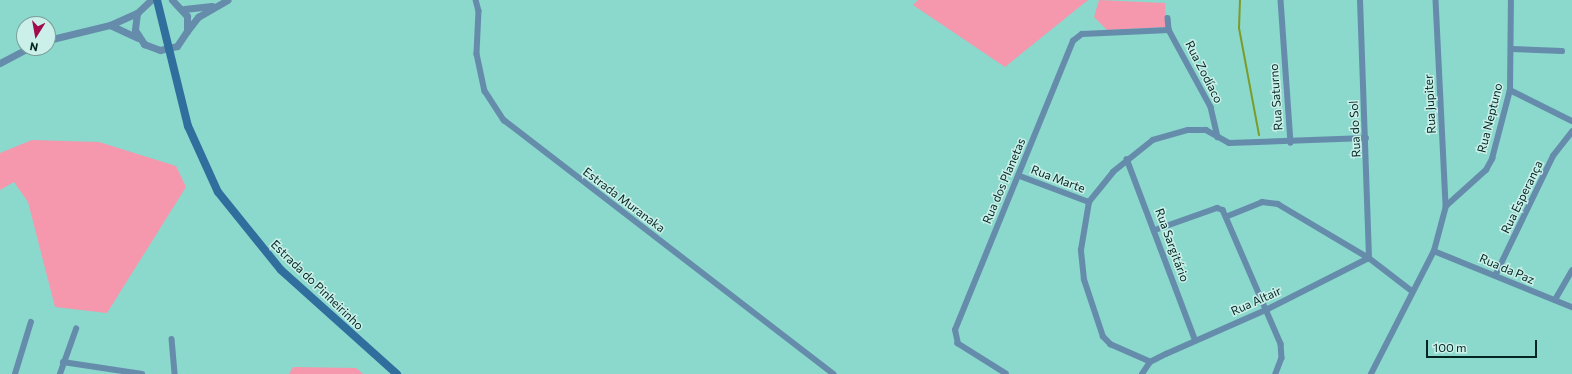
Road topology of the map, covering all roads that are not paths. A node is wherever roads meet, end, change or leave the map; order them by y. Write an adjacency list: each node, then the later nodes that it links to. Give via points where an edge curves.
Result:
1 (150, 0): 12 (street)
2 (157, 0): 20 (main road, Estrada do Pinheirinho)
3 (172, 0): 11 (street)
4 (228, 0): 10 (street)
5 (476, 0): 55 (street, Estrada Muranaka, via 479,11 477,54 485,91 504,120)
6 (1281, 0): 29 (street, Rua Saturno)
7 (1360, 0): 28 (street, Rua do Sol)
8 (1436, 0): 33 (street, Rua Jupiter)
9 (1511, 0): 19 (street, Rua Neptuno)
10 (214, 6): 11 (street); 16 (street, via 198,17)
11 (184, 9): 16 (street)
12 (137, 14): 14 (street); 18 (street, via 135,30)
13 (1168, 18): 15 (street, Rua Zodíaco)
14 (110, 25): 17 (street); 18 (street)
15 (1169, 30): 27 (street, Rua Zodíaco, via 1205,96); 31 (street, Rua dos Planetas, via 1082,34 1073,41)
16 (187, 31): 20 (street, via 177,46)
17 (56, 38)
18 (139, 38): 20 (street, via 152,49)
19 (1512, 49): 21 (street); 24 (street, Rua Neptuno)
20 (168, 50): 54 (main road, Estrada do Pinheirinho, via 188,126 218,192 280,270)
21 (1562, 51)
22 (16, 54): 23 (street)
23 (0, 63)
24 (1510, 90): 25 (street); 33 (street, Rua Neptuno, via 1492,159 1486,170)
25 (1572, 121)
26 (1572, 132): 39 (street, Rua Esperança, via 1554,156)
27 (1218, 137): 29 (street, Rua Saturno, via 1229,143); 30 (street, Rua Saturno, via 1206,130 1182,131 1153,140)
28 (1366, 138): 29 (street); 37 (street, Rua do Sol)
29 (1291, 143)
30 (1127, 159): 32 (street, Rua Saturno); 35 (street, Rua Sargitário)
31 (1020, 176): 32 (street, Rua Marte); 56 (street, Rua dos Planetas, via 955,330 958,344)
32 (1089, 202): 49 (street, via 1081,257 1097,323 1111,345)
33 (1446, 206): 36 (street)
34 (1228, 216): 35 (street, via 1217,208); 37 (street, via 1262,202 1278,204); 43 (street)
35 (1155, 230): 47 (street, Rua Sargitário)
36 (1434, 251): 39 (street, Rua da Paz); 40 (street)
37 (1369, 258): 40 (street); 43 (street, Rua Altair)
38 (1572, 271): 41 (street)
39 (1496, 274): 41 (street, Rua da Paz)
40 (1412, 291): 59 (street)
41 (1555, 300): 42 (street, Rua da Paz)
42 (1572, 308)
43 (1268, 309): 47 (street, Rua Altair); 58 (street, via 1281,344 1282,358)
44 (32, 322): 51 (street)
45 (76, 329): 48 (street)
46 (172, 339): 53 (street)
47 (1195, 339): 49 (street, Rua Altair)
48 (63, 362): 50 (street); 52 (street)
49 (1150, 362): 57 (street)
50 (139, 373)
51 (15, 374)
52 (60, 374)
53 (175, 374)
54 (397, 374)
55 (834, 374)
56 (1006, 374)
57 (1142, 374)
58 (1276, 374)
59 (1371, 374)

